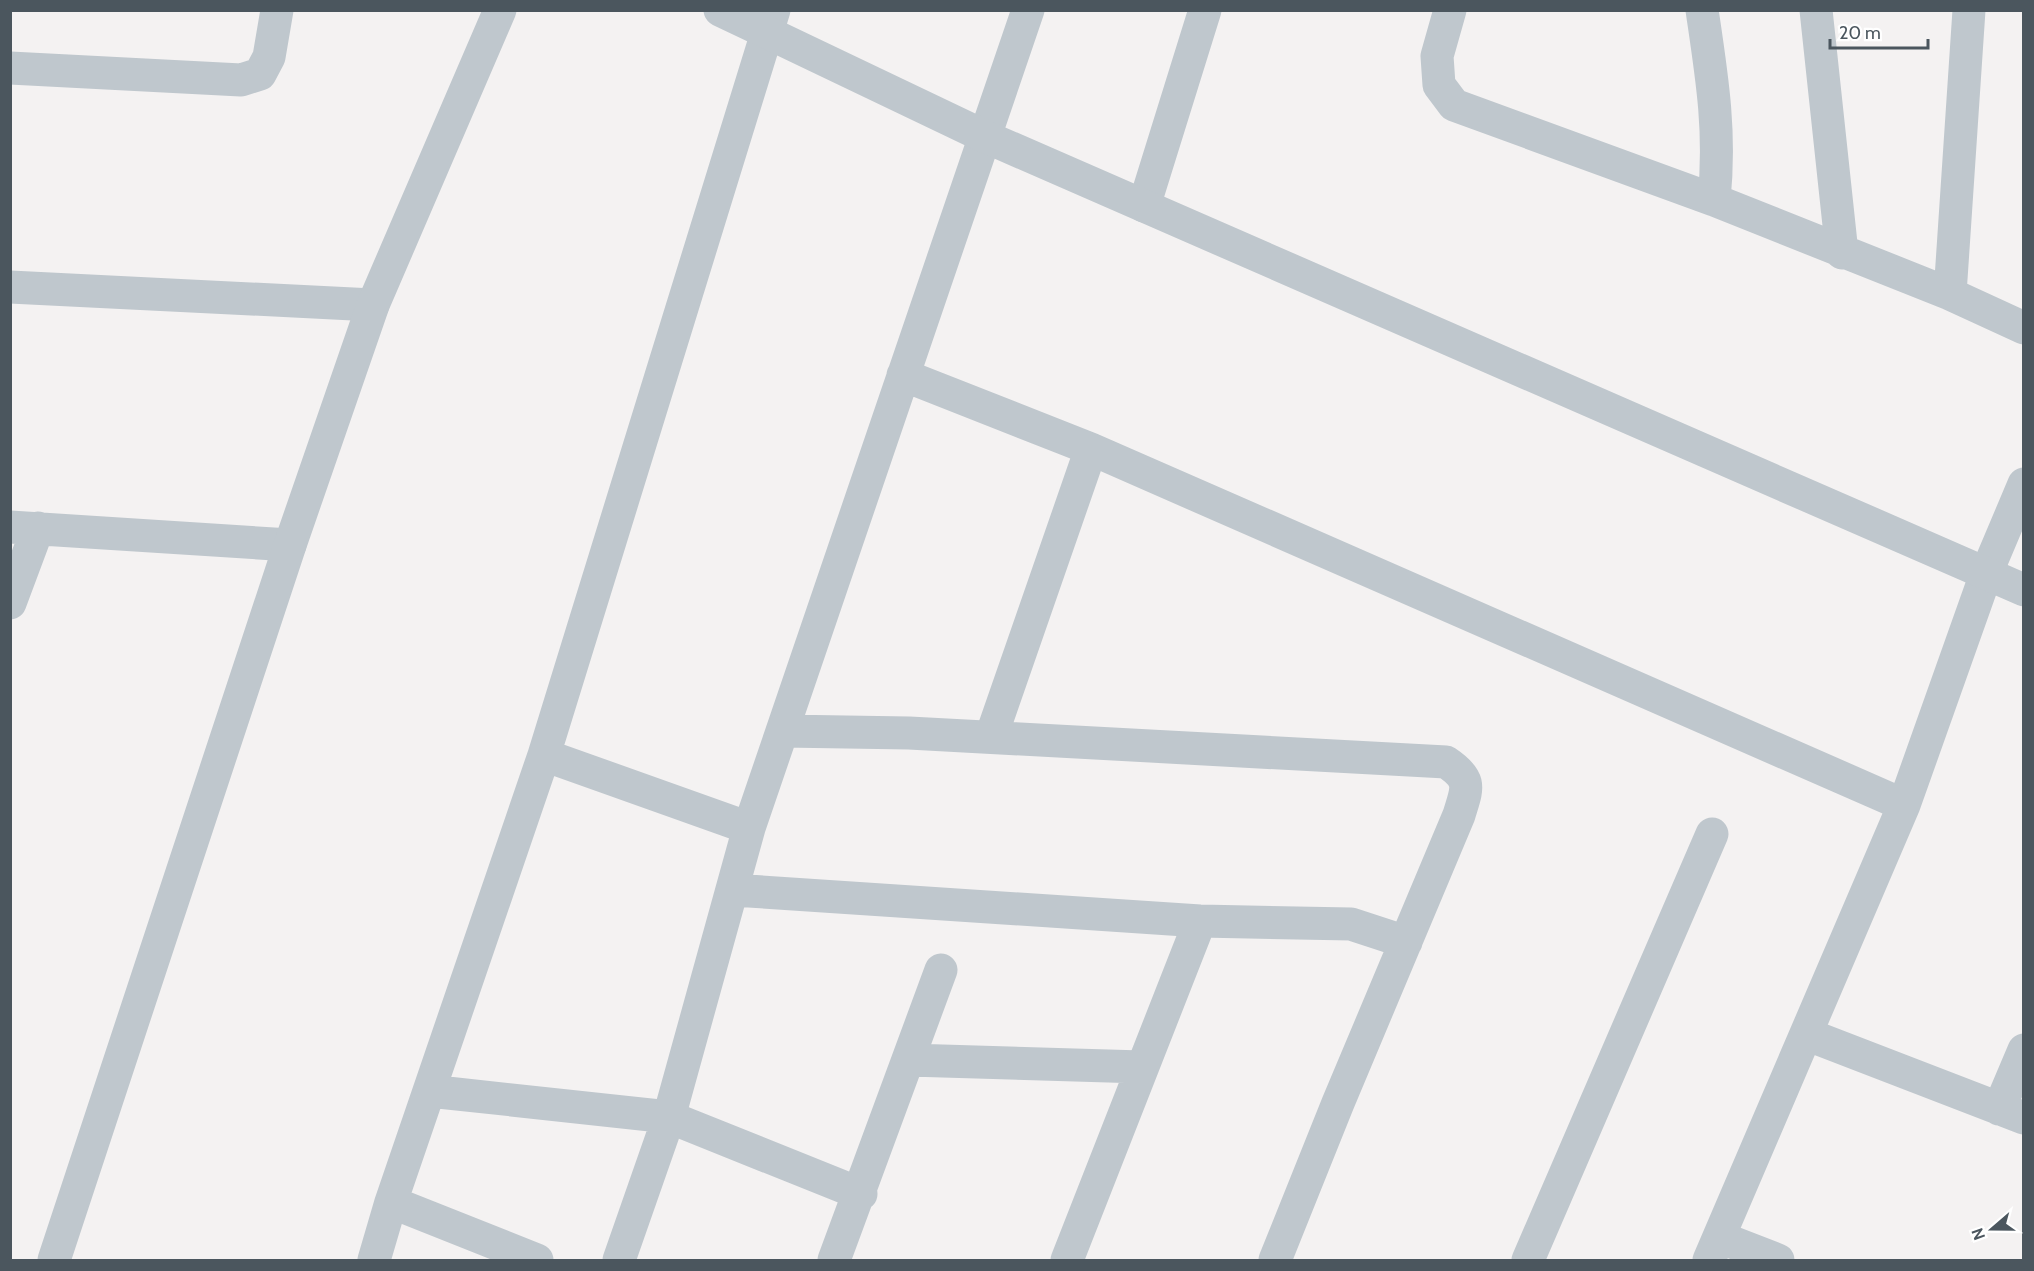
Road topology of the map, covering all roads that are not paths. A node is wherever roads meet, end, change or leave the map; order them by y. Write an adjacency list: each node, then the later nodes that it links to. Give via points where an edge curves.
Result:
1 (277, 10): 11 (street, via 269,57 260,74 241,80)
2 (500, 10): 18 (street)
3 (720, 10): 10 (street)
4 (1029, 10): 12 (street)
5 (1204, 10): 14 (street)
6 (1450, 10): 13 (street, via 1437,56 1439,85 1454,105)
7 (1702, 10): 13 (street, via 1716,107 1718,155)
8 (1816, 10): 15 (street)
9 (1969, 10): 17 (street)
10 (770, 22): 12 (street); 30 (street)
11 (10, 68)
12 (986, 137): 14 (street); 20 (street)
13 (1714, 200): 15 (street)
14 (1144, 206): 25 (street)
15 (1842, 253): 17 (street)
16 (10, 287): 18 (street)
17 (1950, 294): 19 (street)
18 (373, 305): 24 (street)
19 (2024, 328)
20 (903, 375): 21 (street); 28 (street)
21 (1091, 449): 29 (street); 31 (street)
22 (2024, 484): 25 (street)
23 (24, 528): 24 (street); 27 (street)
24 (290, 545): 48 (street)
25 (1986, 574): 26 (street); 31 (street)
26 (2024, 590)
27 (10, 603)
28 (783, 731): 29 (street); 32 (street)
29 (991, 737): 36 (street, via 1446,762 1462,772 1467,786 1459,815)
30 (544, 755): 32 (street); 42 (street)
31 (1904, 805): 38 (street)
32 (749, 828): 34 (street)
33 (1712, 834): 55 (street)
34 (733, 890): 35 (street); 44 (street)
35 (1200, 921): 36 (street, via 1351,924); 41 (street)
36 (1406, 942): 54 (street)
37 (941, 970): 40 (street)
38 (1806, 1034): 43 (street); 47 (street)
39 (2024, 1050): 43 (street)
40 (909, 1060): 41 (street); 45 (street)
41 (1143, 1067): 53 (street)
42 (429, 1092): 44 (street); 46 (street)
43 (2011, 1114)
44 (669, 1117): 45 (street); 51 (street)
45 (861, 1194): 52 (street)
46 (391, 1202): 49 (street); 50 (street)
47 (1714, 1249): 56 (street)
48 (54, 1260)
49 (374, 1260)
50 (537, 1260)
51 (619, 1260)
52 (834, 1260)
53 (1066, 1260)
54 (1275, 1260)
55 (1528, 1260)
56 (1778, 1260)

